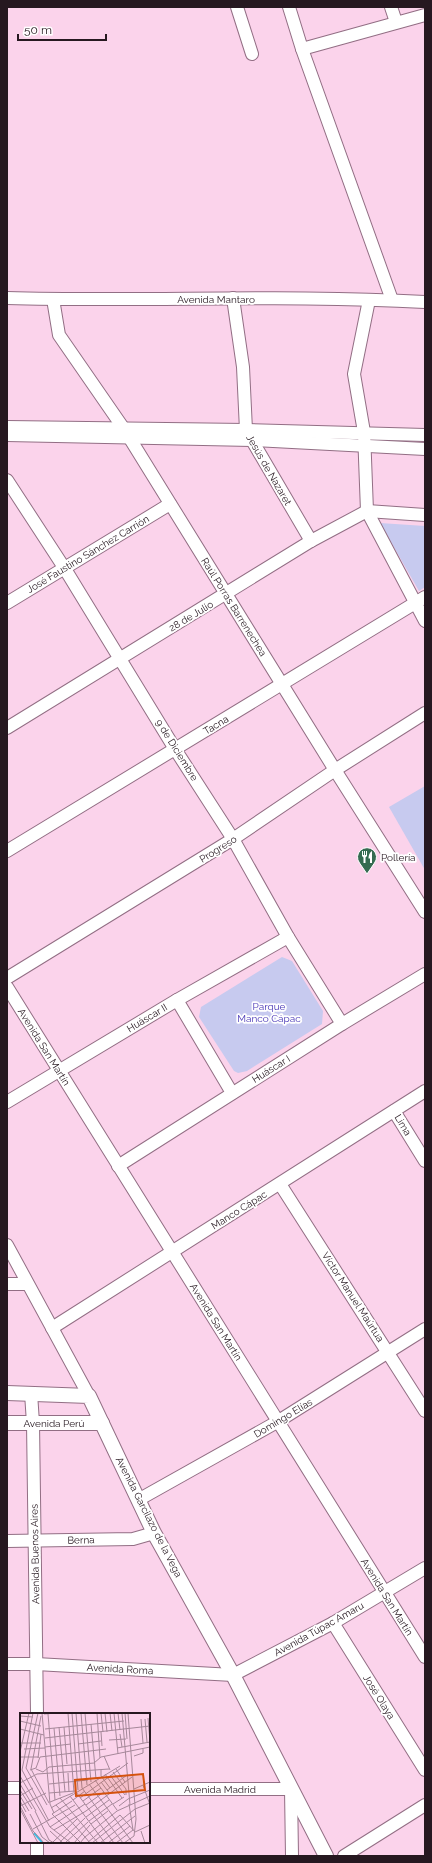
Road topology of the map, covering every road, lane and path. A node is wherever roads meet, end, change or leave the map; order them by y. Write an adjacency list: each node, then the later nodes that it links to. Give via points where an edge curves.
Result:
1 (237, 7): 7 (street)
2 (289, 7): 6 (street)
3 (392, 7): 5 (street)
4 (425, 15): 5 (street)
5 (396, 22): 6 (street)
6 (302, 49): 12 (street)
7 (252, 54)
8 (7, 298): 10 (street, Avenida Mantaro)
9 (232, 298): 10 (street, Avenida Mantaro); 11 (street, Avenida Mantaro); 15 (street, Jesús de Nazaret, via 243,367)
10 (53, 299): 17 (street, Raúl Porras Barrenechea, via 59,335)
11 (369, 300): 12 (street, Avenida Mantaro); 16 (street, via 354,374)
12 (392, 300): 13 (street, Avenida Mantaro)
13 (425, 302)
14 (7, 427): 17 (street)
15 (246, 430): 16 (street); 17 (street); 20 (street, Jesús de Nazaret)
16 (364, 432): 19 (street); 21 (street)
17 (127, 433): 18 (street); 20 (street); 24 (street, Raúl Porras Barrenechea)
18 (7, 435)
19 (425, 435)
20 (252, 440): 21 (street); 27 (street, Jesús de Nazaret)
21 (364, 446): 22 (street); 25 (street)
22 (425, 449)
23 (7, 480): 28 (street, 9 de Diciembre)
24 (170, 504): 28 (street, José Faustino Sánchez Carrión); 29 (street, Raúl Porras Barrenechea)
25 (367, 511): 26 (street); 27 (street, 28 de Julio); 30 (street)
26 (425, 515)
27 (311, 541): 29 (street, 28 de Julio)
28 (65, 569): 31 (street, José Faustino Sánchez Carrión); 33 (street, 9 de Diciembre)
29 (227, 594): 33 (street, 28 de Julio); 34 (street, Raúl Porras Barrenechea)
30 (420, 601): 32 (street); 34 (street, Tacna)
31 (7, 604)
32 (425, 621)
33 (120, 659): 36 (street, 28 de Julio); 37 (street, 9 de Diciembre)
34 (282, 685): 37 (street, Tacna); 38 (street, Raúl Porras Barrenechea)
35 (425, 714): 38 (street, Progreso)
36 (7, 728)
37 (175, 749): 39 (street, 9 de Diciembre); 40 (street, Tacna)
38 (335, 770): 39 (street, Progreso); 41 (street, Raúl Porras Barrenechea)
39 (234, 839): 42 (street, 9 de Diciembre); 44 (street, Progreso)
40 (7, 851)
41 (425, 912)
42 (288, 937): 46 (street, Huáscar II); 47 (street, 9 de Diciembre)
43 (425, 974): 47 (street, Huáscar I)
44 (7, 978)
45 (7, 987): 48 (street, Avenida San Martín)
46 (177, 1000): 48 (street, Huáscar II); 50 (street)
47 (342, 1024): 50 (street, Huáscar I)
48 (59, 1070): 51 (street, Huáscar II); 54 (street, Avenida San Martín)
49 (425, 1092): 52 (street, Manco Cápac)
50 (232, 1093): 54 (street, Huáscar I)
51 (7, 1102)
52 (394, 1110): 53 (street, Lima); 55 (street, Manco Cápac)
53 (425, 1161)
54 (118, 1166): 57 (street, Avenida San Martín)
55 (280, 1184): 57 (street, Manco Cápac); 63 (street, Víctor Manuel Maúrtua)
56 (7, 1245): 58 (street, Avenida Garcilazo de la Vega)
57 (172, 1251): 61 (street, Manco Cápac); 68 (street, Avenida San Martín)
58 (11, 1259): 60 (street, Avenida Garcilazo de la Vega)
59 (7, 1284): 60 (street)
60 (28, 1284): 61 (street, Avenida Garcilazo de la Vega)
61 (52, 1328): 66 (street, Avenida Garcilazo de la Vega)
62 (425, 1329): 63 (street, Domingo Elías)
63 (389, 1353): 67 (street, Víctor Manuel Maúrtua); 68 (street, Domingo Elías)
64 (7, 1393): 65 (street)
65 (31, 1394): 66 (street); 70 (street, Avenida Buenos Aires)
66 (89, 1396): 71 (street, Avenida Garcilazo de la Vega)
67 (425, 1411)
68 (277, 1422): 72 (street, Domingo Elías); 77 (street, Avenida San Martín)
69 (7, 1423): 70 (street, Avenida Perú)
70 (33, 1423): 71 (street, Avenida Perú); 75 (street, Avenida Buenos Aires)
71 (102, 1423): 72 (street, Avenida Garcilazo de la Vega)
72 (138, 1500): 73 (street, Avenida Garcilazo de la Vega)
73 (154, 1533): 75 (street, Berna, via 133,1539); 82 (street, Avenida Garcilazo de la Vega)
74 (7, 1541): 75 (street, Berna)
75 (34, 1541): 81 (street, Avenida Buenos Aires)
76 (425, 1568): 77 (street, Avenida Túpac Amaru)
77 (384, 1593): 78 (street, Avenida Túpac Amaru); 79 (street, Avenida San Martín)
78 (333, 1623): 82 (street, Avenida Túpac Amaru); 84 (street, José Olaya)
79 (425, 1657)
80 (7, 1664): 81 (street, Avenida Roma)
81 (36, 1664): 82 (street, Avenida Roma); 83 (street, Avenida Buenos Aires)
82 (233, 1675): 88 (street, Avenida Garcilazo de la Vega)
83 (37, 1713)
84 (425, 1770)
85 (7, 1788): 86 (street)
86 (20, 1788)
87 (150, 1789): 88 (street, Avenida Madrid)
88 (291, 1789): 92 (street); 93 (street, Avenida Garcilazo de la Vega)
89 (425, 1805): 94 (street)
90 (37, 1843): 91 (street)
91 (37, 1856)
92 (292, 1856)
93 (326, 1856)
94 (344, 1856)

